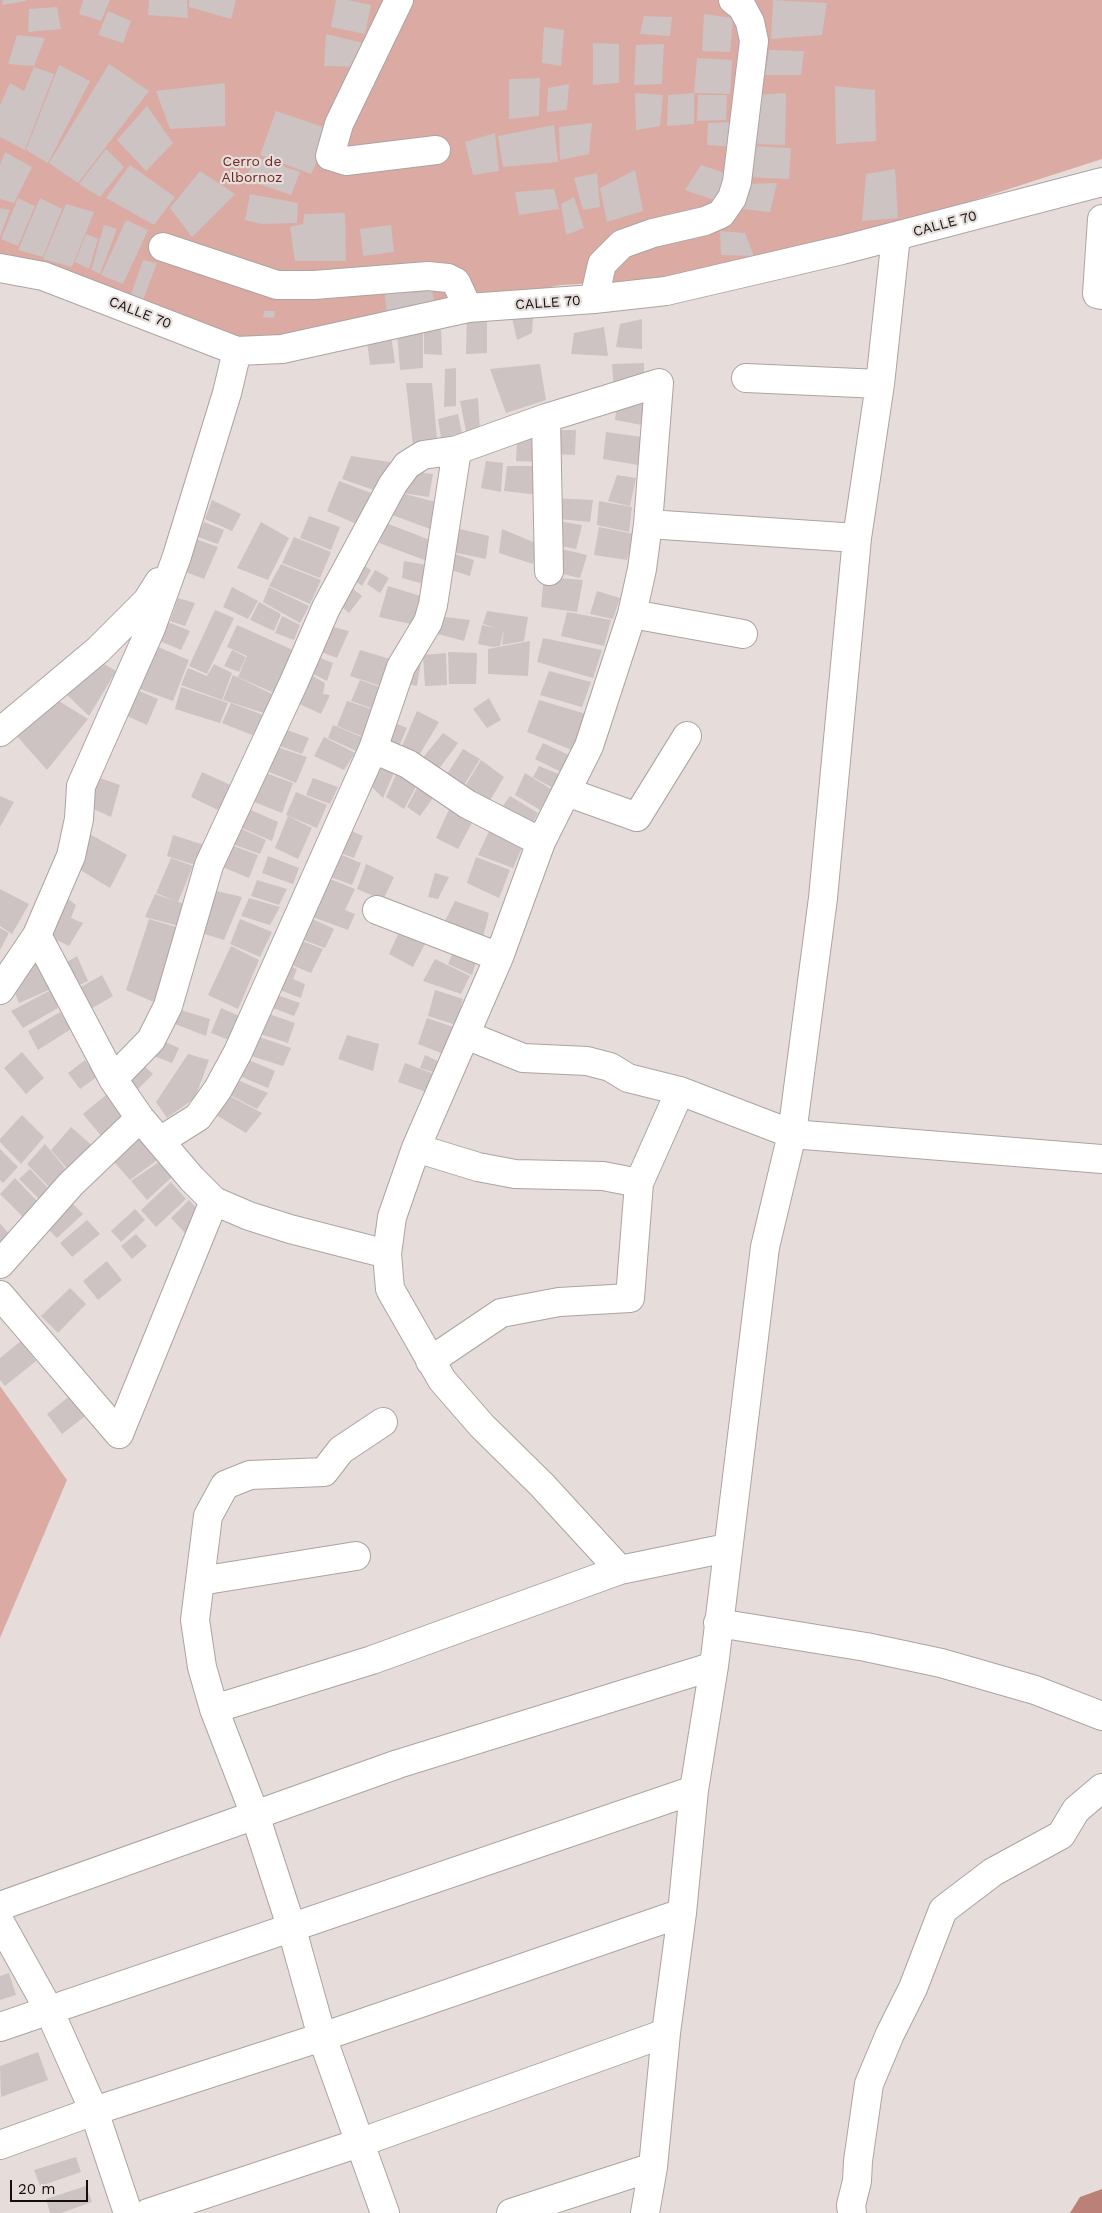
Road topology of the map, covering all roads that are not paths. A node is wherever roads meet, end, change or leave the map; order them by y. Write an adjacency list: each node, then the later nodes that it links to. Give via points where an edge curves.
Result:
1 (400, 0): 3 (street, via 339,124 330,156 346,161)
2 (733, 0): 10 (street, via 742,7 750,22 754,41 738,182 732,198 721,214 705,221 622,244 602,264)
3 (436, 150)
4 (1102, 182): 6 (street, CALLE 70)
5 (1102, 219): 9 (street, via 1098,294)
6 (896, 236): 10 (street, CALLE 70, via 666,291); 14 (street)
7 (163, 247): 11 (street, via 277,285 428,276 448,278 456,282)
8 (0, 268): 12 (street, CALLE 70, via 43,276)
9 (1102, 295)
10 (594, 299): 11 (street, CALLE 70)
11 (468, 308): 12 (street, CALLE 70, via 282,349)
12 (237, 351): 19 (street)
13 (746, 378): 14 (street)
14 (880, 384): 18 (street)
15 (546, 418): 16 (street); 17 (street, via 659,383); 20 (street)
16 (457, 450): 25 (street, via 433,605 428,622 401,667); 33 (street, via 423,455 407,465 384,500 326,608 209,865 168,1006 151,1040)
17 (648, 524): 18 (street); 21 (street)
18 (857, 538): 36 (street, via 823,898)
19 (177, 556): 23 (street, via 147,601 98,650); 29 (street, via 151,628 81,786 79,819 71,856)
20 (549, 571)
21 (632, 614): 22 (street); 26 (street, via 589,746)
22 (743, 634)
23 (0, 732)
24 (687, 736): 26 (street, via 637,817)
25 (373, 749): 27 (street, via 408,764 467,804); 37 (street, via 234,1060 198,1117)
26 (567, 792): 27 (street)
27 (542, 842): 30 (street)
28 (377, 910): 30 (street)
29 (37, 934): 31 (street); 33 (street)
30 (498, 958): 32 (street)
31 (0, 990)
32 (466, 1035): 34 (street, via 522,1058 587,1061 610,1067 628,1078); 38 (street)
33 (113, 1079): 35 (street)
34 (680, 1091): 36 (street); 40 (street)
35 (140, 1118): 37 (street); 43 (street, via 71,1184)
36 (792, 1134): 39 (street); 47 (street, via 765,1247)
37 (160, 1141): 41 (street)
38 (416, 1148): 40 (street, via 478,1167 515,1174 603,1176); 42 (street, via 392,1217)
39 (1102, 1158)
40 (638, 1183): 45 (street, via 630,1298 559,1302 501,1313)
41 (214, 1201): 42 (street, via 290,1229); 44 (street, via 119,1434)
42 (387, 1254): 45 (street, via 390,1289)
43 (0, 1264)
44 (0, 1295)
45 (430, 1361): 49 (street, via 482,1426)
46 (383, 1422): 50 (street, via 341,1450 324,1472 250,1475 225,1485 208,1516)
47 (727, 1548): 49 (street); 51 (street)
48 (356, 1556): 50 (street)
49 (620, 1570): 53 (street, via 372,1660)
50 (200, 1581): 53 (street, via 195,1620 202,1667)
51 (718, 1623): 52 (street); 54 (street, via 866,1647 941,1663 1035,1690)
52 (714, 1666): 56 (street); 57 (street, via 398,1764)
53 (214, 1709): 57 (street)
54 (1102, 1716)
55 (1102, 1788): 75 (street, via 1076,1810 1061,1835 993,1872 943,1910 913,1988 869,2084)
56 (694, 1790): 59 (street); 61 (street)
57 (255, 1815): 58 (street); 61 (street)
58 (0, 1906)
59 (682, 1913): 64 (street); 65 (street)
60 (0, 1922): 62 (street)
61 (291, 1926): 62 (street); 65 (street)
62 (49, 2010): 63 (street); 66 (street)
63 (0, 2027)
64 (666, 2032): 67 (street); 69 (street)
65 (322, 2037): 66 (street); 67 (street)
66 (94, 2111): 68 (street); 70 (street)
67 (359, 2143): 71 (street); 72 (street)
68 (0, 2145)
69 (653, 2167): 73 (street); 74 (street)
70 (128, 2213)
71 (148, 2213)
72 (385, 2213)
73 (511, 2213)
74 (645, 2213)
75 (852, 2213)

